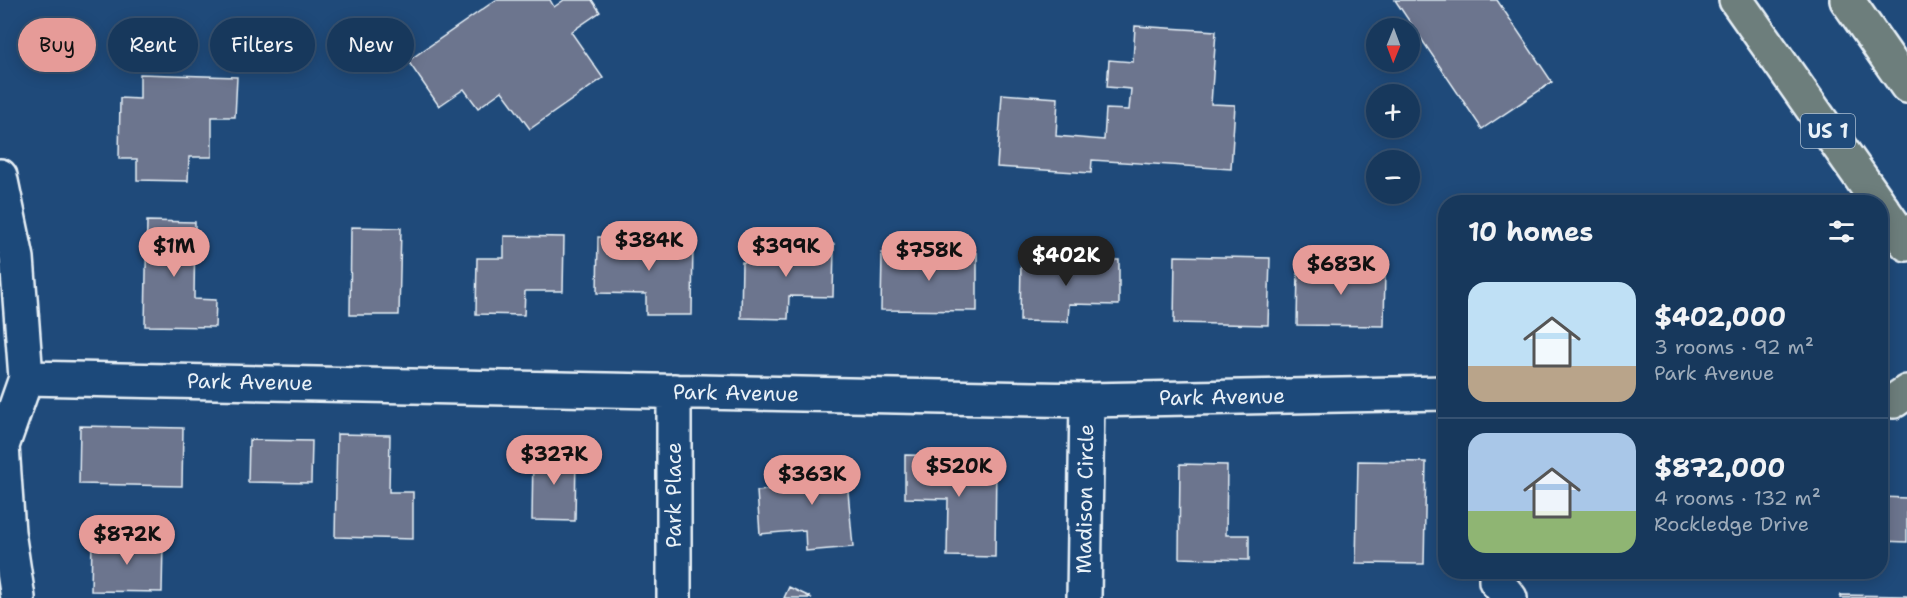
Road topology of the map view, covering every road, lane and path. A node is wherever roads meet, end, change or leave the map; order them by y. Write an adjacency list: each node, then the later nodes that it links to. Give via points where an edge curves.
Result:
1 (1736, 0): 5 (main road, US 1)
2 (1847, 0): 3 (main road)
3 (1907, 86)
4 (0, 176): 8 (street, via 17,258)
5 (1873, 195)
6 (1888, 217): 7 (main road)
7 (1907, 244)
8 (26, 378): 9 (street, Park Avenue); 13 (street, via 2,446 8,532)
9 (674, 392): 11 (street, Park Avenue); 14 (street, Park Place)
10 (1438, 393): 11 (street, Park Avenue)
11 (1087, 400): 15 (street, Madison Circle)
12 (1496, 579): 16 (street)
13 (18, 598)
14 (674, 598)
15 (1084, 598)
16 (1510, 598)

